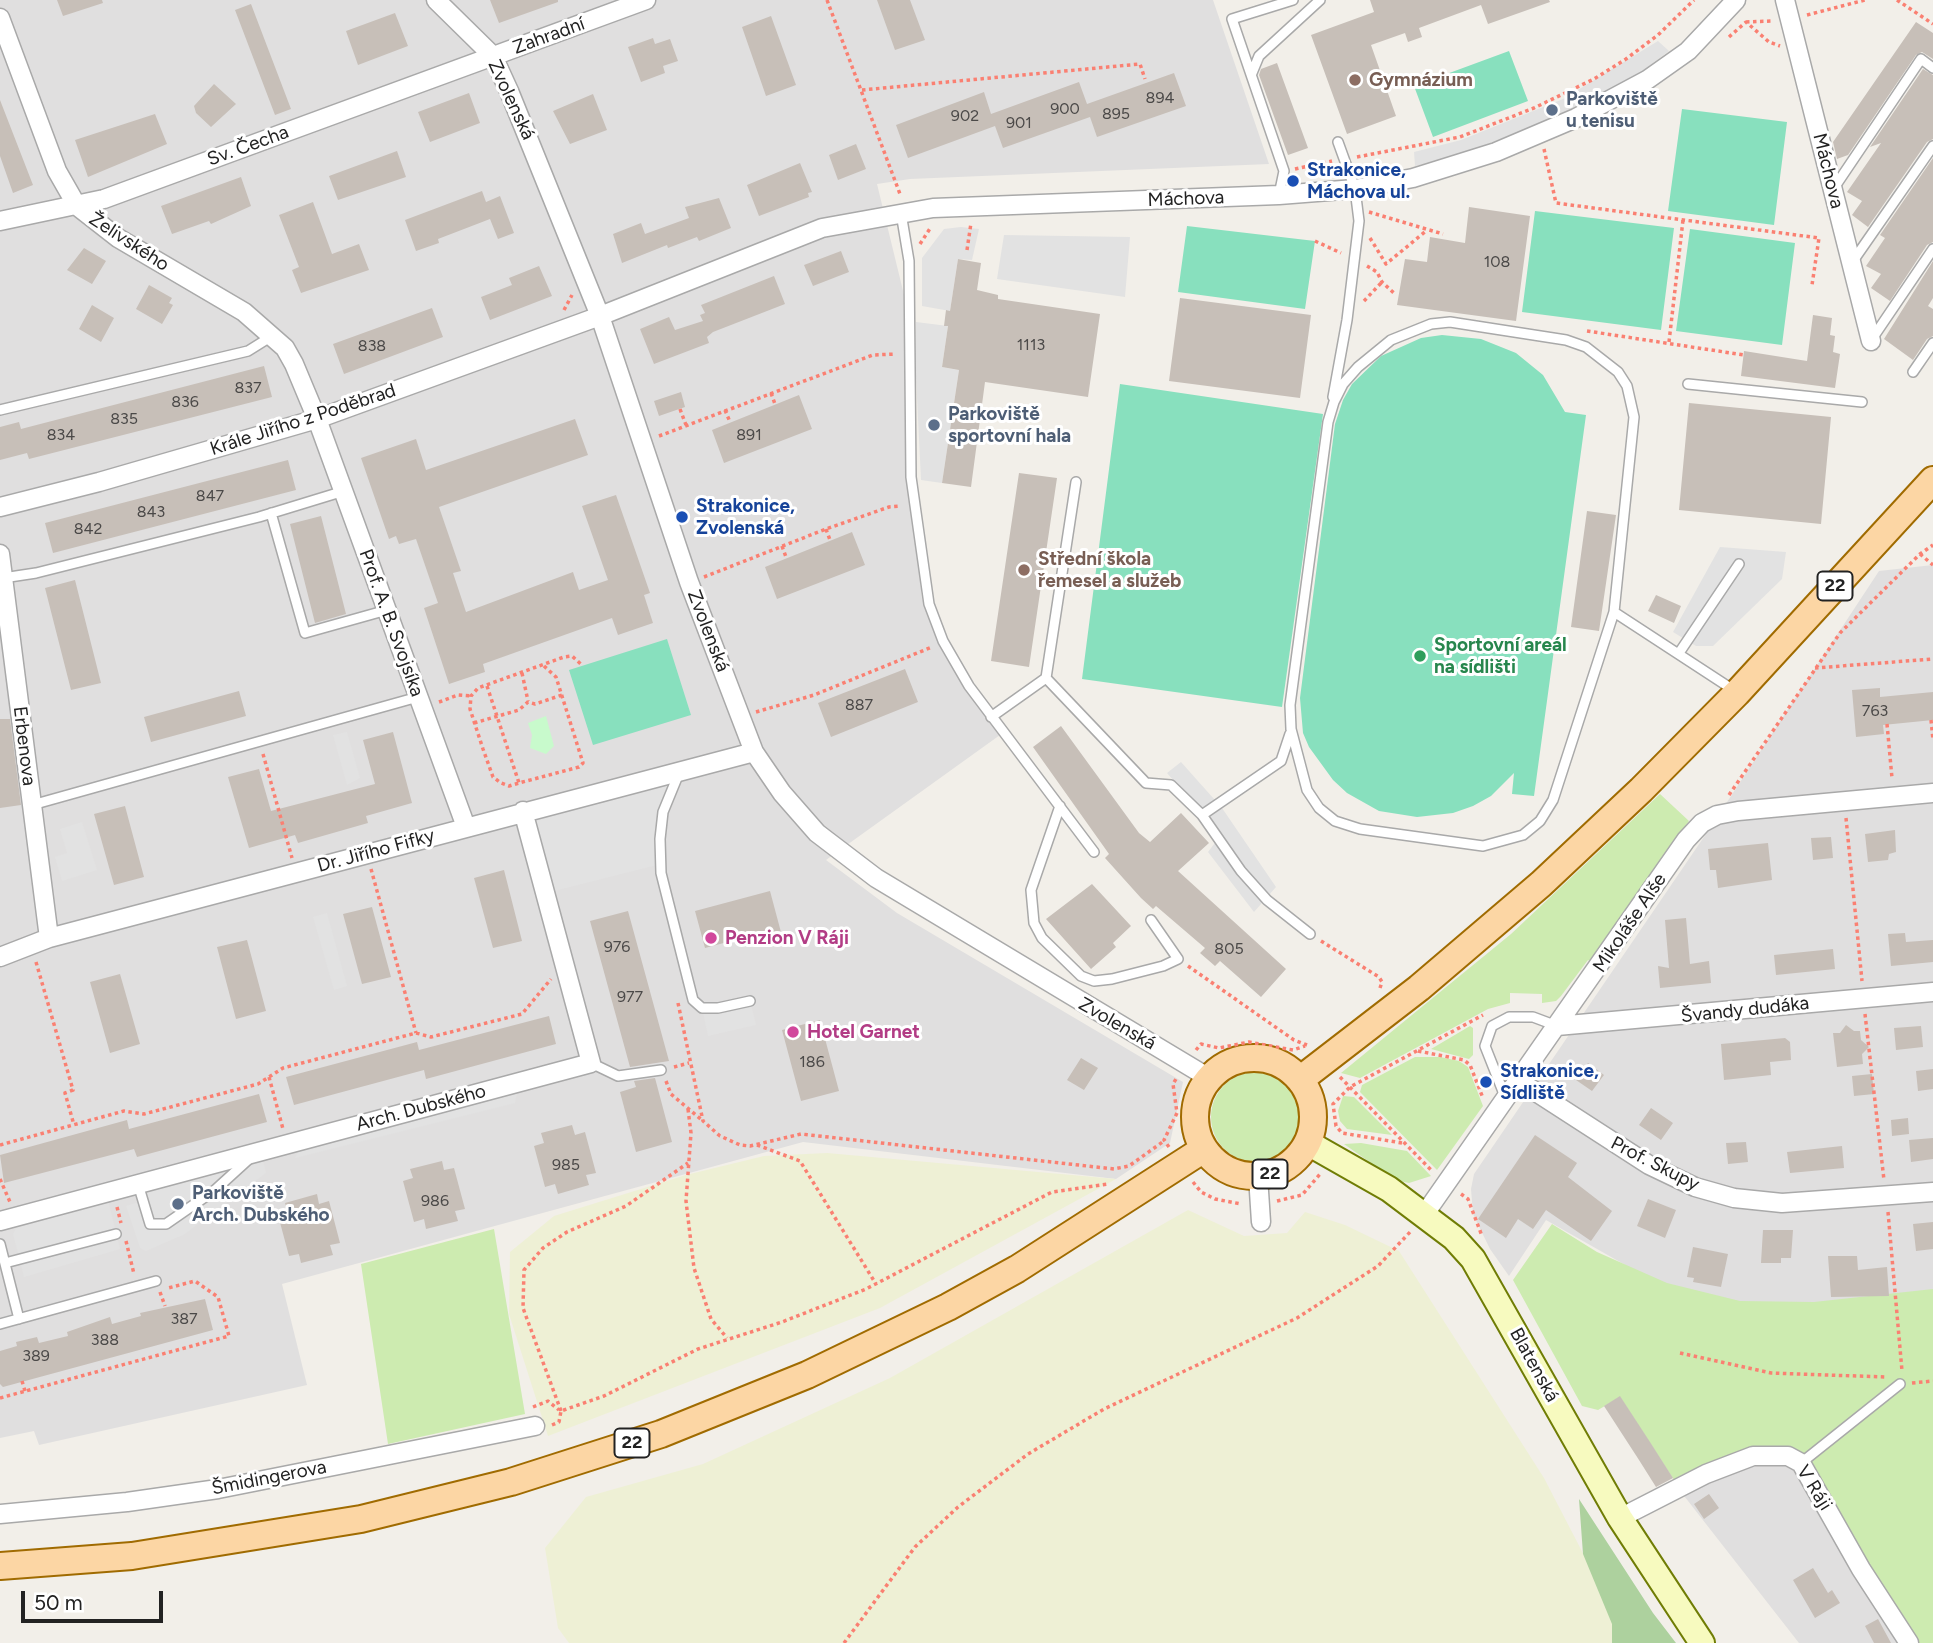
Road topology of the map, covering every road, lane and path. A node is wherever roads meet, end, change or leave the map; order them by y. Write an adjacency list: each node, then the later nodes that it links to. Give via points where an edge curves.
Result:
1 (436, 0): 14 (street, Zvolenská)
2 (646, 0): 14 (street, Zahradní)
3 (827, 0): 18 (path)
4 (1293, 0): 16 (lane, via 1232,19)
5 (1321, 0): 16 (lane, via 1259,56)
6 (1695, 0): 22 (path, via 1626,59 1534,108 1460,137 1379,155)
7 (1786, 0): 12 (street, Máchova)
8 (1865, 0): 12 (path)
9 (1897, 0): 13 (path)
10 (1732, 5): 12 (path, via 1746,22); 19 (street, Máchova, via 1688,51 1647,80)
11 (0, 18): 28 (street, Želivského, via 57,171)
12 (1791, 18): 25 (street, Máchova)
13 (1933, 24)
14 (493, 57): 28 (street, Sv. Čecha); 44 (street, Zvolenská)
15 (1933, 68): 25 (lane, via 1921,60)
16 (1252, 73): 23 (lane)
17 (1145, 79): 18 (path, via 1140,64)
18 (862, 90): 27 (path)
19 (1541, 133): 24 (street, Máchova, via 1425,174); 31 (path, via 1556,203)
20 (1338, 142): 22 (lane)
21 (1933, 146): 38 (lane)
22 (1342, 158): 23 (path); 24 (lane)
23 (1284, 171): 26 (lane)
24 (1355, 189): 26 (street, Máchova); 30 (lane)
25 (1833, 189): 38 (street, Máchova)
26 (1279, 195): 29 (street, Máchova)
27 (901, 203): 29 (street, Máchova); 44 (street, Máchova, via 822,228); 50 (lane, via 909,261)
28 (77, 206): 32 (street, Sv. Čecha); 46 (street, Želivského, via 106,230 244,312)
29 (973, 207): 37 (path)
30 (1357, 208): 33 (lane); 34 (path)
31 (1683, 220): 42 (path, via 1819,238); 48 (path)
32 (0, 221)
33 (1359, 221): 39 (path); 62 (lane)
34 (1426, 231): 35 (path); 39 (path)
35 (1443, 234)
36 (1933, 249): 47 (lane)
37 (967, 250)
38 (1852, 263): 47 (street, Máchova)
39 (1386, 264): 40 (path)
40 (1377, 271)
41 (1382, 282): 43 (path)
42 (1812, 285)
43 (1396, 295)
44 (600, 316): 60 (street, Krále Jiřího z Poděbrad); 64 (street, Zvolenská)
45 (1579, 330): 48 (path)
46 (272, 336): 58 (lane, via 248,351); 60 (street, Želivského, via 294,364)
47 (1871, 341)
48 (1669, 342): 51 (path)
49 (1933, 343): 52 (lane)
50 (910, 354): 54 (path, via 873,355); 68 (lane, via 911,477)
51 (1744, 355)
52 (1913, 372)
53 (1688, 384): 55 (lane)
54 (771, 393): 56 (path); 59 (path)
55 (1862, 402)
56 (775, 404)
57 (680, 409): 63 (path)
58 (0, 410)
59 (725, 410): 61 (path); 63 (path)
60 (317, 419): 67 (street, Prof. A. B. Svojsíka); 69 (street, Krále Jiřího z Poděbrad)
61 (730, 422)
62 (1328, 422): 83 (lane, via 1343,384 1364,361 1391,340 1431,324 1450,322 1566,340 1601,356 1627,386 1633,417); 108 (lane, via 1290,705)
63 (686, 425): 64 (path)
64 (641, 443): 81 (street, Zvolenská)
65 (1933, 480): 96 (main road, 22)
66 (1076, 482): 93 (lane)
67 (344, 491): 70 (lane); 82 (street, Prof. A. B. Svojsíka)
68 (916, 506): 71 (path, via 889,507); 84 (lane, via 929,604)
69 (0, 507)
70 (271, 513): 80 (lane); 82 (lane, via 305,633)
71 (826, 529): 72 (path); 74 (path)
72 (830, 540)
73 (1933, 545): 76 (path)
74 (782, 546): 77 (path); 81 (path)
75 (0, 554): 80 (street, Erbenova)
76 (1920, 554): 79 (path); 89 (path, via 1840,633)
77 (786, 557)
78 (1740, 564): 85 (lane)
79 (1933, 565)
80 (3, 578): 117 (street, Erbenova)
81 (689, 582): 102 (street, Zvolenská)
82 (387, 610): 100 (street, Prof. A. B. Svojsíka)
83 (1614, 612): 85 (lane); 108 (lane, via 1553,800 1540,821 1505,842 1461,845 1335,821 1307,790)
84 (943, 641): 90 (path); 104 (lane)
85 (1679, 653): 96 (lane)
86 (1933, 659): 89 (path)
87 (544, 666): 88 (path, via 572,656); 91 (path); 98 (path, via 556,677)
88 (583, 666)
89 (1815, 668): 116 (path)
90 (880, 670): 92 (path); 95 (path)
91 (522, 673): 94 (path); 101 (path)
92 (883, 677)
93 (1046, 678): 104 (lane); 120 (lane, via 1146,783 1171,785)
94 (487, 685): 99 (path); 103 (path)
95 (836, 686): 97 (path); 102 (path, via 755,712 750,700)
96 (1737, 692): 148 (main road, 22, via 1541,884 1419,988)
97 (839, 694)
98 (562, 695): 101 (path, via 536,704); 113 (path, via 583,763)
99 (471, 696): 100 (path); 106 (path)
100 (420, 702): 110 (lane); 121 (street, Prof. A. B. Svojsíka)
101 (528, 702): 103 (path)
102 (736, 705): 111 (street, Zvolenská)
103 (498, 717): 106 (path); 113 (path)
104 (991, 717): 118 (lane)
105 (1931, 720): 109 (path)
106 (474, 723): 113 (path, via 493,778 509,786)
107 (1887, 724): 115 (path)
108 (1291, 729): 120 (lane, via 1281,761)
109 (1933, 740)
110 (260, 741): 117 (lane); 123 (path)
111 (754, 752): 112 (street, Dr. Jiřího Fifky); 146 (street, Zvolenská, via 817,833 876,878)
112 (680, 772): 119 (street, Dr. Jiřího Fifky); 135 (lane, via 663,812 661,873)
113 (519, 783)
114 (1933, 793): 115 (street, Mikoláše Alše)
115 (1894, 797): 140 (street, Mikoláše Alše, via 1738,811 1702,822)
116 (1726, 800)
117 (32, 805): 129 (street, Erbenova)
118 (1060, 806): 122 (lane); 127 (lane, via 1031,890 1034,923 1041,938 1081,976 1094,981 1112,979 1178,959)
119 (523, 811): 121 (street, Dr. Jiřího Fifky); 144 (street)
120 (1202, 815): 128 (lane, via 1267,900)
121 (466, 827): 129 (street, Dr. Jiřího Fifky)
122 (1094, 852)
123 (293, 863)
124 (384, 864): 125 (path)
125 (370, 868): 126 (path); 141 (path)
126 (359, 871)
127 (1151, 920)
128 (1310, 934): 137 (path, via 1378,977 1381,987)
129 (49, 938): 130 (street, Dr. Jiřího Fifky)
130 (0, 957)
131 (48, 958): 132 (path)
132 (36, 962): 133 (path); 154 (path, via 73,1090 65,1093)
133 (24, 966)
134 (557, 972): 141 (path, via 522,1014 431,1037)
135 (688, 979): 138 (lane, via 693,1000 702,1008); 153 (path, via 678,998 679,1010)
136 (1933, 992): 140 (street, Švandy dudáka)
137 (1370, 995)
138 (750, 1001)
139 (1489, 1012): 143 (path)
140 (1557, 1026): 149 (street, Mikoláše Alše); 150 (lane, via 1533,1017 1509,1017 1492,1026 1485,1046)
141 (416, 1033): 147 (path, via 283,1068)
142 (1307, 1045): 146 (path, via 1293,1050 1249,1042 1219,1048 1201,1044)
143 (1417, 1051): 152 (path, via 1464,1060); 155 (path, via 1339,1094 1332,1113)
144 (591, 1063): 145 (lane, via 618,1076); 163 (street, Arch. Dubského)
145 (661, 1070): 151 (path, via 671,1094)
146 (1198, 1071): 148 (main road, via 1255,1057 1288,1068); 157 (path, via 1172,1084 1177,1113); 162 (main road, via 1194,1112)
147 (269, 1077): 154 (path, via 258,1084 144,1114 124,1111); 156 (path)
148 (1301, 1079): 158 (main road, 22, via 1314,1110)
149 (1519, 1081): 150 (street, Mikoláše Alše); 175 (street, Prof. Skupy, via 1648,1165 1695,1187 1734,1198 1782,1203)
150 (1506, 1099): 152 (street, Mikoláše Alše)
151 (688, 1110): 153 (path); 165 (path)
152 (1495, 1114): 177 (street, Mikoláše Alše)
153 (703, 1121): 160 (path, via 740,1145)
154 (74, 1125): 161 (path)
155 (1342, 1133): 159 (path); 164 (path)
156 (284, 1134)
157 (1164, 1140): 166 (path); 167 (path)
158 (1308, 1143): 164 (street, Blatenská); 172 (main road, 22)
159 (1405, 1143)
160 (757, 1144): 167 (path, via 802,1134 1114,1169); 182 (path, via 800,1161)
161 (0, 1145)
162 (1204, 1149): 166 (main road, 22); 172 (main road, 22)
163 (255, 1153): 170 (street, Arch. Dubského); 170 (lane, via 215,1190 166,1224 150,1224)
164 (1331, 1155): 172 (path, via 1302,1195); 177 (street, Blatenská)
165 (688, 1163): 187 (path, via 686,1201 694,1268 711,1319); 194 (path, via 626,1206 567,1232 543,1248 524,1270 523,1308)
166 (1181, 1164): 172 (path, via 1201,1192 1215,1199 1237,1204); 199 (main road, 22, via 1040,1255 948,1307 807,1375 661,1434 512,1482 361,1519 145,1554)
167 (1130, 1165): 168 (path)
168 (1125, 1172)
169 (0, 1179): 176 (path, via 15,1207)
170 (138, 1184): 173 (street, Arch. Dubského)
171 (1111, 1184): 182 (path, via 1052,1192)
172 (1259, 1189): 178 (street)
173 (113, 1191): 176 (street, Arch. Dubského); 183 (path, via 134,1276 153,1272)
174 (1933, 1192): 175 (street, Prof. Skupy)
175 (1886, 1196): 191 (path, via 1901,1341)
176 (4, 1215)
177 (1424, 1215): 198 (street, Blatenská, via 1454,1238 1488,1282); 200 (path, via 1378,1266 1297,1318 1104,1409 1028,1454 958,1507 915,1547)
178 (1261, 1222)
179 (117, 1234): 181 (lane)
180 (0, 1244): 181 (lane)
181 (5, 1262): 185 (lane)
182 (876, 1284): 187 (path, via 782,1322)
183 (158, 1286): 184 (path); 185 (lane); 192 (path, via 195,1281 218,1297 229,1336)
184 (165, 1306)
185 (19, 1319): 186 (lane)
186 (0, 1324)
187 (727, 1338): 194 (path, via 604,1396)
188 (1680, 1353): 191 (path, via 1771,1373 1886,1377)
189 (22, 1381): 192 (path)
190 (1933, 1381): 191 (path)
191 (1900, 1384): 196 (lane)
192 (25, 1391): 193 (path)
193 (0, 1398)
194 (561, 1411): 195 (path, via 559,1422)
195 (535, 1426): 197 (street, Šmidingerova, via 218,1489)
196 (1801, 1463): 198 (street, V Ráji, via 1788,1456 1753,1456 1706,1474); 202 (street, V Ráji)
197 (0, 1514)
198 (1620, 1518): 201 (street, Blatenská)
199 (0, 1566)
200 (844, 1643)
201 (1702, 1643)
202 (1909, 1643)

